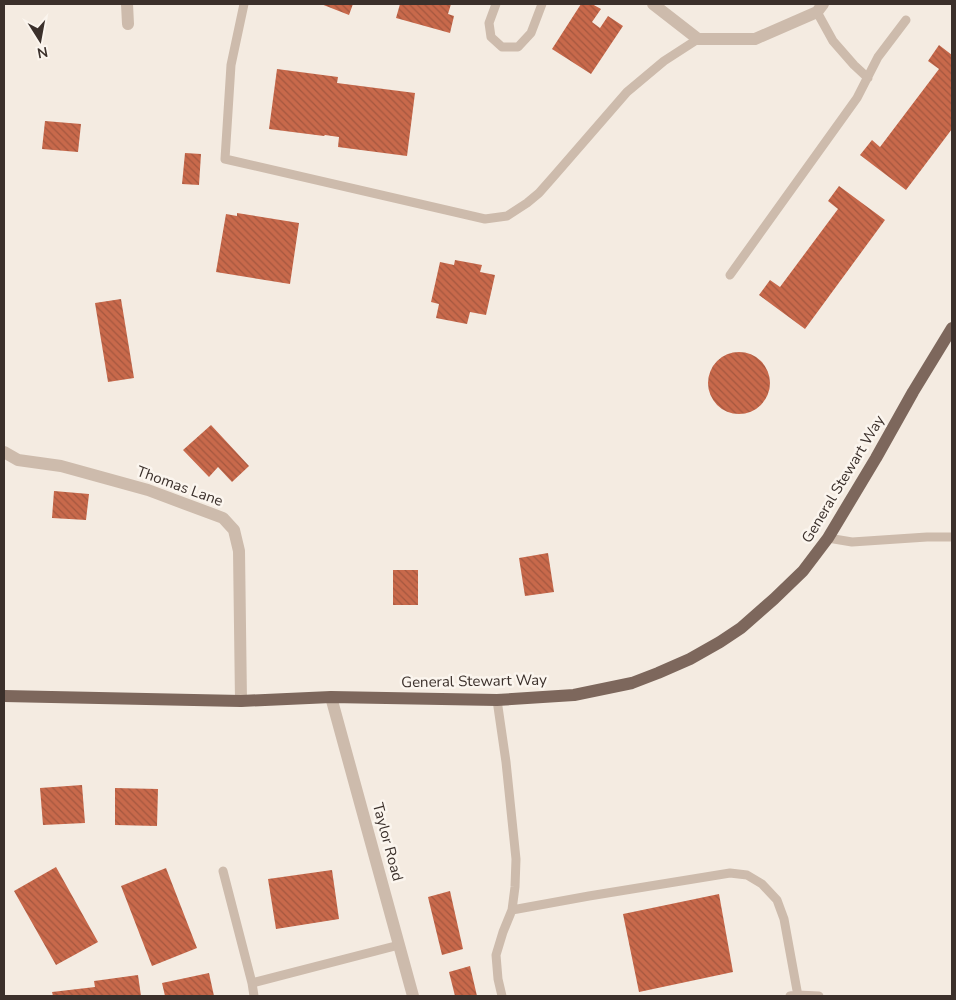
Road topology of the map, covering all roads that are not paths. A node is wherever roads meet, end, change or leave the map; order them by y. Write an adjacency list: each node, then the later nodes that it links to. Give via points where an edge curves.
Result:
1 (127, 4): 8 (street)
2 (244, 4): 9 (lane, via 231,65 224,159 485,220 507,216 527,203 627,92 664,61)
3 (496, 4): 4 (lane, via 489,22 491,37 502,46 518,47 531,33)
4 (542, 4)
5 (652, 4): 9 (street)
6 (820, 8): 9 (street, via 755,39); 10 (lane, via 832,41)
7 (906, 20): 10 (lane, via 878,58)
8 (128, 24)
9 (698, 39)
10 (868, 78): 11 (lane, via 857,98)
11 (730, 274)
12 (952, 328): 15 (main road, General Stewart Way)
13 (4, 452): 19 (street, Thomas Lane, via 18,460 62,466 148,490 223,518 234,530 239,551)
14 (952, 537): 15 (lane, via 852,542)
15 (828, 538): 18 (main road, General Stewart Way, via 803,571 774,600 741,628 690,659 641,679 574,695)
16 (4, 696): 19 (main road, General Stewart Way)
17 (331, 697): 18 (main road, General Stewart Way); 19 (main road, General Stewart Way); 22 (street, Taylor Road)
18 (496, 700): 21 (lane, via 516,859)
19 (241, 701)
20 (223, 871): 23 (lane)
21 (512, 910): 26 (lane, via 496,955); 27 (lane, via 730,874 747,875 762,884 777,900 784,919)
22 (399, 945): 23 (lane); 25 (street, Taylor Road)
23 (252, 983): 24 (lane)
24 (254, 996)
25 (413, 996)
26 (502, 996)
27 (795, 996): 28 (lane)
28 (819, 996)

